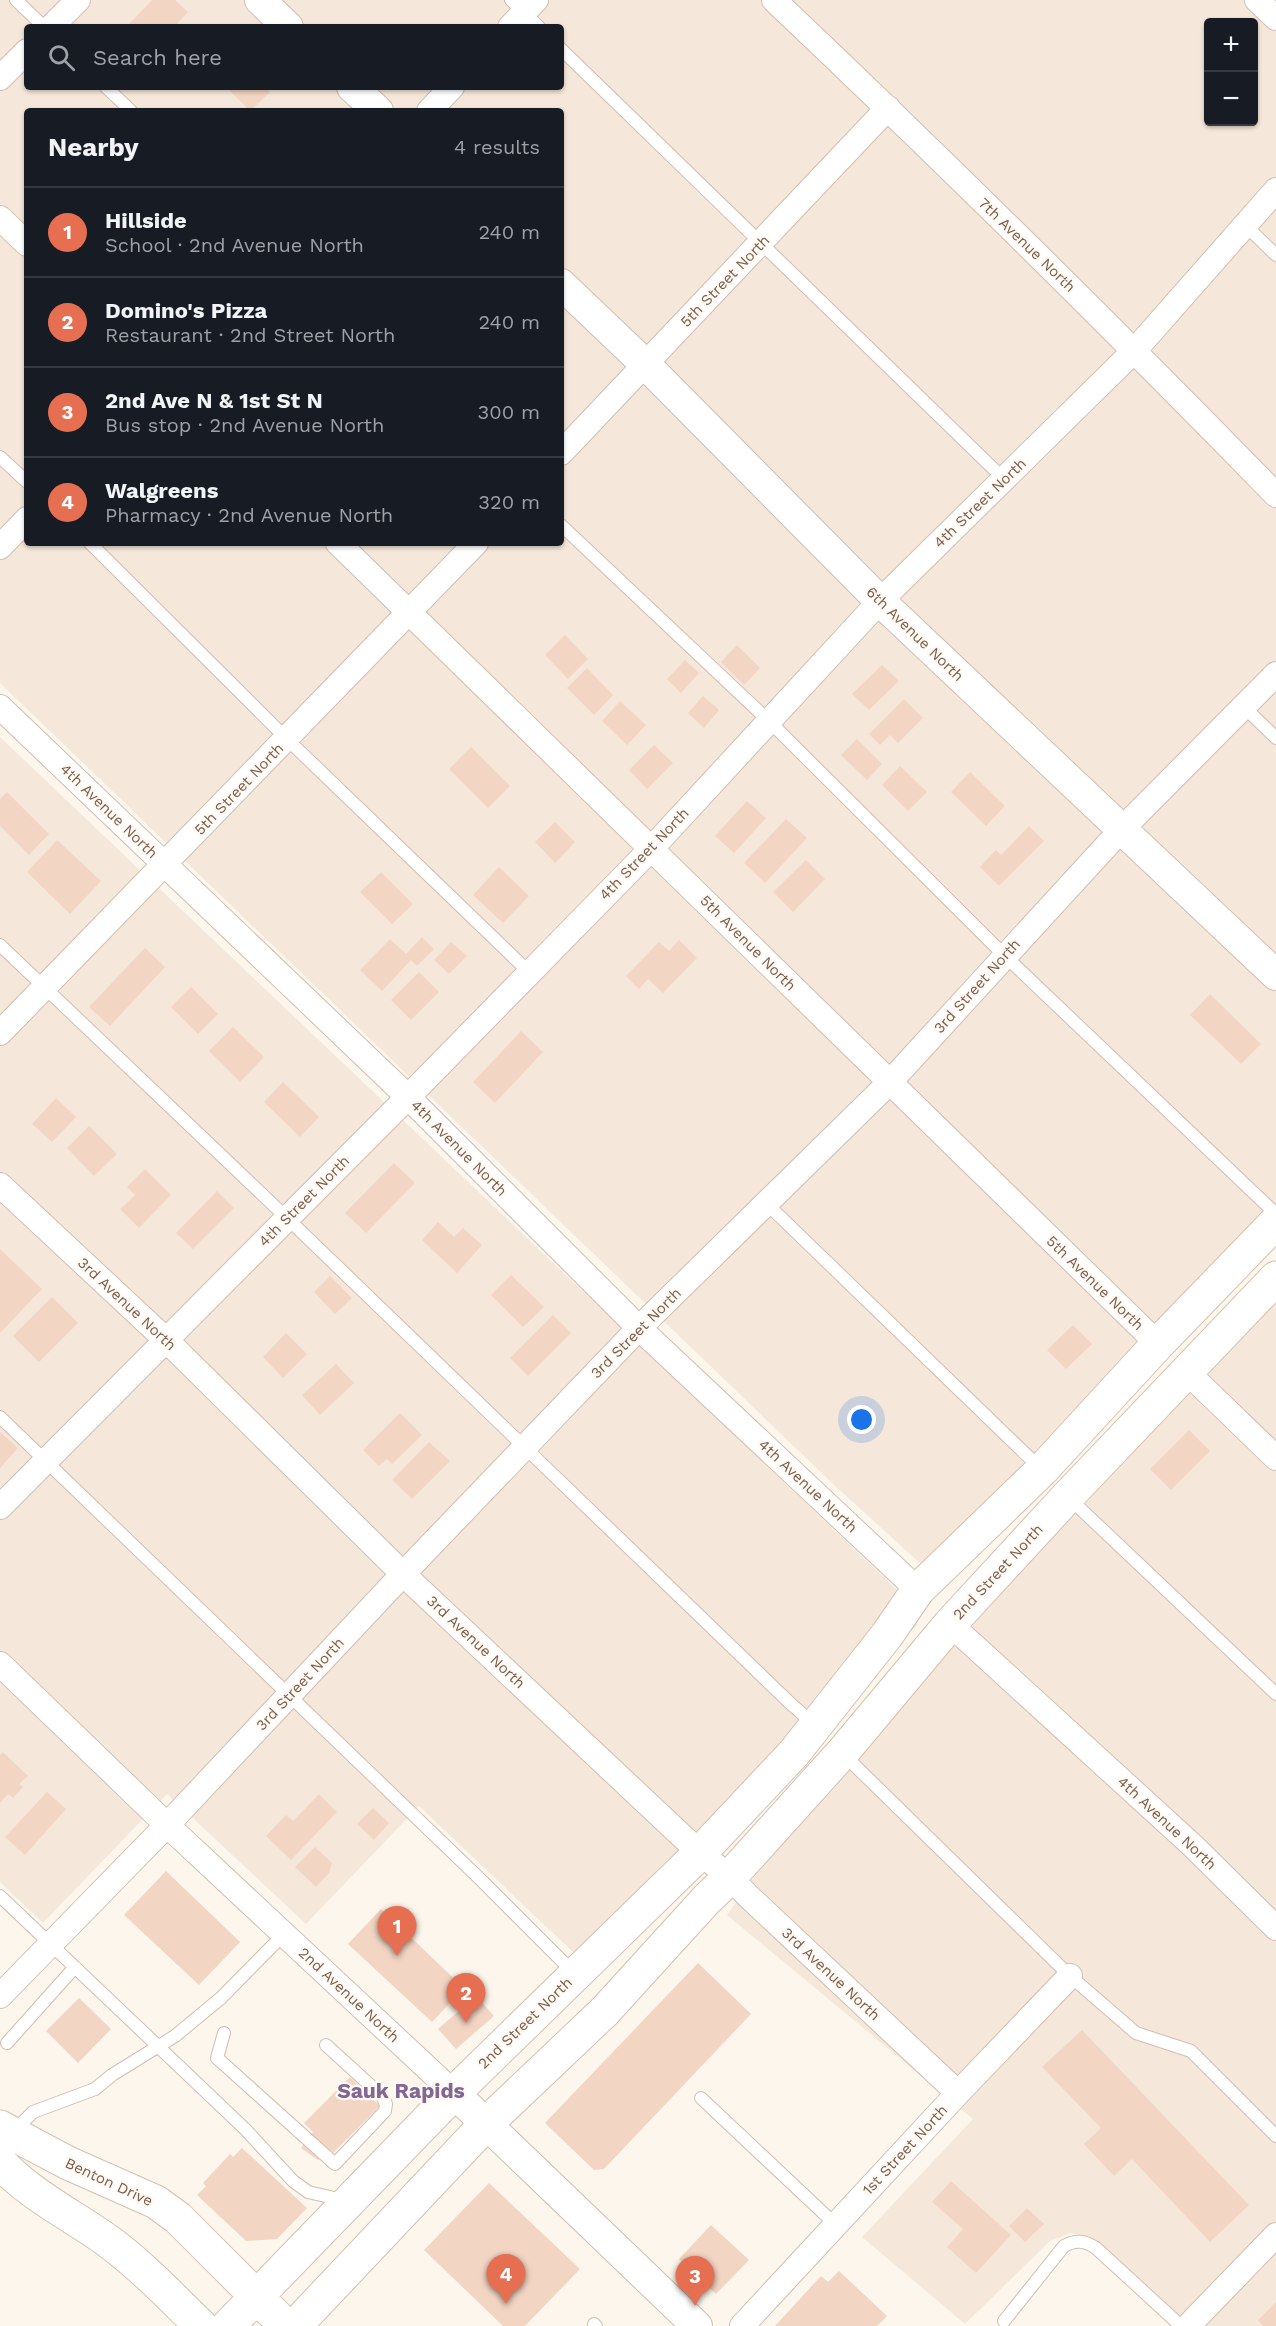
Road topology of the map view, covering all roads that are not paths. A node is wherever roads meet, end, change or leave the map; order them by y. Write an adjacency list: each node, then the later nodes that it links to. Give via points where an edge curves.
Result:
1 (16, 0): 7 (lane)
2 (78, 0): 8 (street)
3 (260, 0): 9 (street)
4 (774, 0): 19 (street, 7th Avenue North)
5 (1257, 0): 6 (street)
6 (1276, 18)
7 (41, 24)
8 (54, 24)
9 (285, 24)
10 (564, 52): 24 (lane)
11 (24, 54): 12 (street)
12 (0, 78)
13 (109, 90): 16 (lane)
14 (355, 90): 17 (street)
15 (449, 90): 18 (street)
16 (128, 108)
17 (375, 108)
18 (432, 108)
19 (888, 108): 24 (street, 5th Street North); 27 (street, 7th Avenue North)
20 (1276, 190): 22 (street, 4th Street North)
21 (0, 218): 23 (street)
22 (1245, 225): 25 (lane); 27 (street, 4th Street North)
23 (24, 241)
24 (761, 243): 28 (street, 5th Street North); 32 (lane)
25 (1276, 255)
26 (564, 287): 28 (street, 6th Avenue North)
27 (1135, 350): 32 (street, 4th Street North); 33 (street, 7th Avenue North)
28 (645, 364): 29 (street, 5th Street North); 40 (street, 6th Avenue North)
29 (564, 450)
30 (0, 457): 31 (lane)
31 (24, 479)
32 (1004, 479): 40 (street, 4th Street North)
33 (1276, 495)
34 (24, 522): 39 (street)
35 (564, 528): 45 (lane)
36 (93, 546): 47 (lane)
37 (341, 546): 41 (street, 5th Avenue North)
38 (473, 546): 41 (street, 5th Street North)
39 (0, 548)
40 (880, 601): 45 (street, 4th Street North); 48 (street, 6th Avenue North)
41 (410, 612): 47 (street, 5th Street North); 49 (street, 5th Avenue North)
42 (1276, 674): 43 (street, 3rd Street North)
43 (1243, 705): 46 (lane); 48 (street, 3rd Street North)
44 (0, 706): 50 (street, 4th Avenue North)
45 (769, 721): 49 (street, 4th Street North); 52 (lane)
46 (1276, 738)
47 (287, 739): 50 (street, 5th Street North); 53 (lane)
48 (1121, 830): 52 (street, 3rd Street North); 54 (street, 6th Avenue North)
49 (652, 848): 53 (street, 4th Street North); 57 (street, 5th Avenue North)
50 (165, 865): 55 (street, 5th Street North); 58 (street, 4th Avenue North)
51 (0, 945): 55 (lane)
52 (1004, 955): 57 (street, 3rd Street North); 61 (lane)
53 (530, 973): 58 (street, 4th Street North)
54 (1276, 975)
55 (44, 988): 56 (street, 5th Street North); 62 (lane)
56 (0, 1033)
57 (890, 1082): 60 (street, 3rd Street North); 67 (street, 5th Avenue North)
58 (408, 1097): 62 (street, 4th Street North); 65 (street, 4th Avenue North)
59 (0, 1185): 66 (street, 3rd Avenue North)
60 (766, 1203): 65 (street, 3rd Street North); 73 (lane)
61 (1276, 1214)
62 (287, 1218): 66 (street, 4th Street North); 70 (lane)
63 (1276, 1222): 67 (main road, 2nd Street North)
64 (1276, 1278): 68 (main road, 2nd Street North)
65 (639, 1328): 70 (street, 3rd Street North); 77 (street, 4th Avenue North)
66 (165, 1339): 72 (street, 4th Street North); 76 (street, 3rd Avenue North)
67 (1158, 1344): 73 (main road, 2nd Street North)
68 (1187, 1372): 71 (street); 74 (main road, 2nd Street North)
69 (0, 1417): 72 (lane)
70 (525, 1447): 76 (street, 3rd Street North); 82 (lane)
71 (1276, 1458)
72 (45, 1462): 75 (street, 4th Street North); 81 (lane)
73 (1042, 1470): 77 (main road, 2nd Street North)
74 (1068, 1496): 78 (main road, 2nd Street North); 80 (lane)
75 (0, 1507)
76 (403, 1574): 81 (street, 3rd Street North); 85 (street, 3rd Avenue North)
77 (918, 1590): 82 (main road, 2nd Street North)
78 (950, 1624): 83 (main road, 2nd Street North); 88 (street, 4th Avenue North, via 1193,1846)
79 (0, 1664): 84 (street, 2nd Avenue North)
80 (1276, 1694)
81 (288, 1696): 84 (street, 3rd Street North); 92 (lane)
82 (815, 1724): 85 (main road, 2nd Street North, via 794,1753)
83 (842, 1753): 86 (main road, 2nd Street North); 93 (lane)
84 (167, 1825): 89 (street, 2nd Avenue North); 90 (street, 3rd Street North)
85 (700, 1853): 86 (street, 3rd Avenue North); 92 (main road, 2nd Street North)
86 (730, 1877): 100 (street, 3rd Avenue North); 102 (main road, 2nd Street North, via 605,2011)
87 (0, 1896): 90 (lane)
88 (1276, 1928)
89 (284, 1934): 98 (lane, via 194,2023); 99 (street, 2nd Avenue North)
90 (51, 1944): 91 (lane); 94 (street, 3rd Street North)
91 (75, 1967): 96 (lane); 98 (lane)
92 (575, 1974): 99 (main road, 2nd Street North)
93 (1070, 1976): 100 (street, 1st Street North); 103 (lane, via 1136,2033 1191,2051)
94 (0, 1996)
95 (224, 2033): 97 (lane, via 217,2058 335,2164 385,2110 386,2104)
96 (7, 2043)
97 (326, 2045)
98 (158, 2046): 104 (lane, via 95,2089 33,2112); 105 (lane, via 293,2181 308,2192)
99 (454, 2093): 102 (street, 2nd Avenue North); 105 (main road, 2nd Street North)
100 (958, 2093): 106 (street, 1st Street North)
101 (701, 2098): 106 (lane)
102 (486, 2124): 114 (main road, 2nd Street North); 115 (street, 2nd Avenue North)
103 (1276, 2136)
104 (4, 2141): 108 (main road, Benton Drive, via 156,2202 178,2218); 111 (main road, via 14,2178 135,2262)
105 (350, 2200): 108 (main road, 2nd Street North)
106 (836, 2225): 116 (street, 1st Street North)
107 (1276, 2235): 110 (street)
108 (257, 2296): 112 (main road, 2nd Street North); 113 (main road, Benton Drive)
109 (1004, 2321): 110 (lane, via 1064,2246 1079,2241 1096,2248)
110 (1193, 2323)
111 (201, 2326)
112 (228, 2326)
113 (286, 2326)
114 (295, 2326)
115 (697, 2326)
116 (742, 2326)

